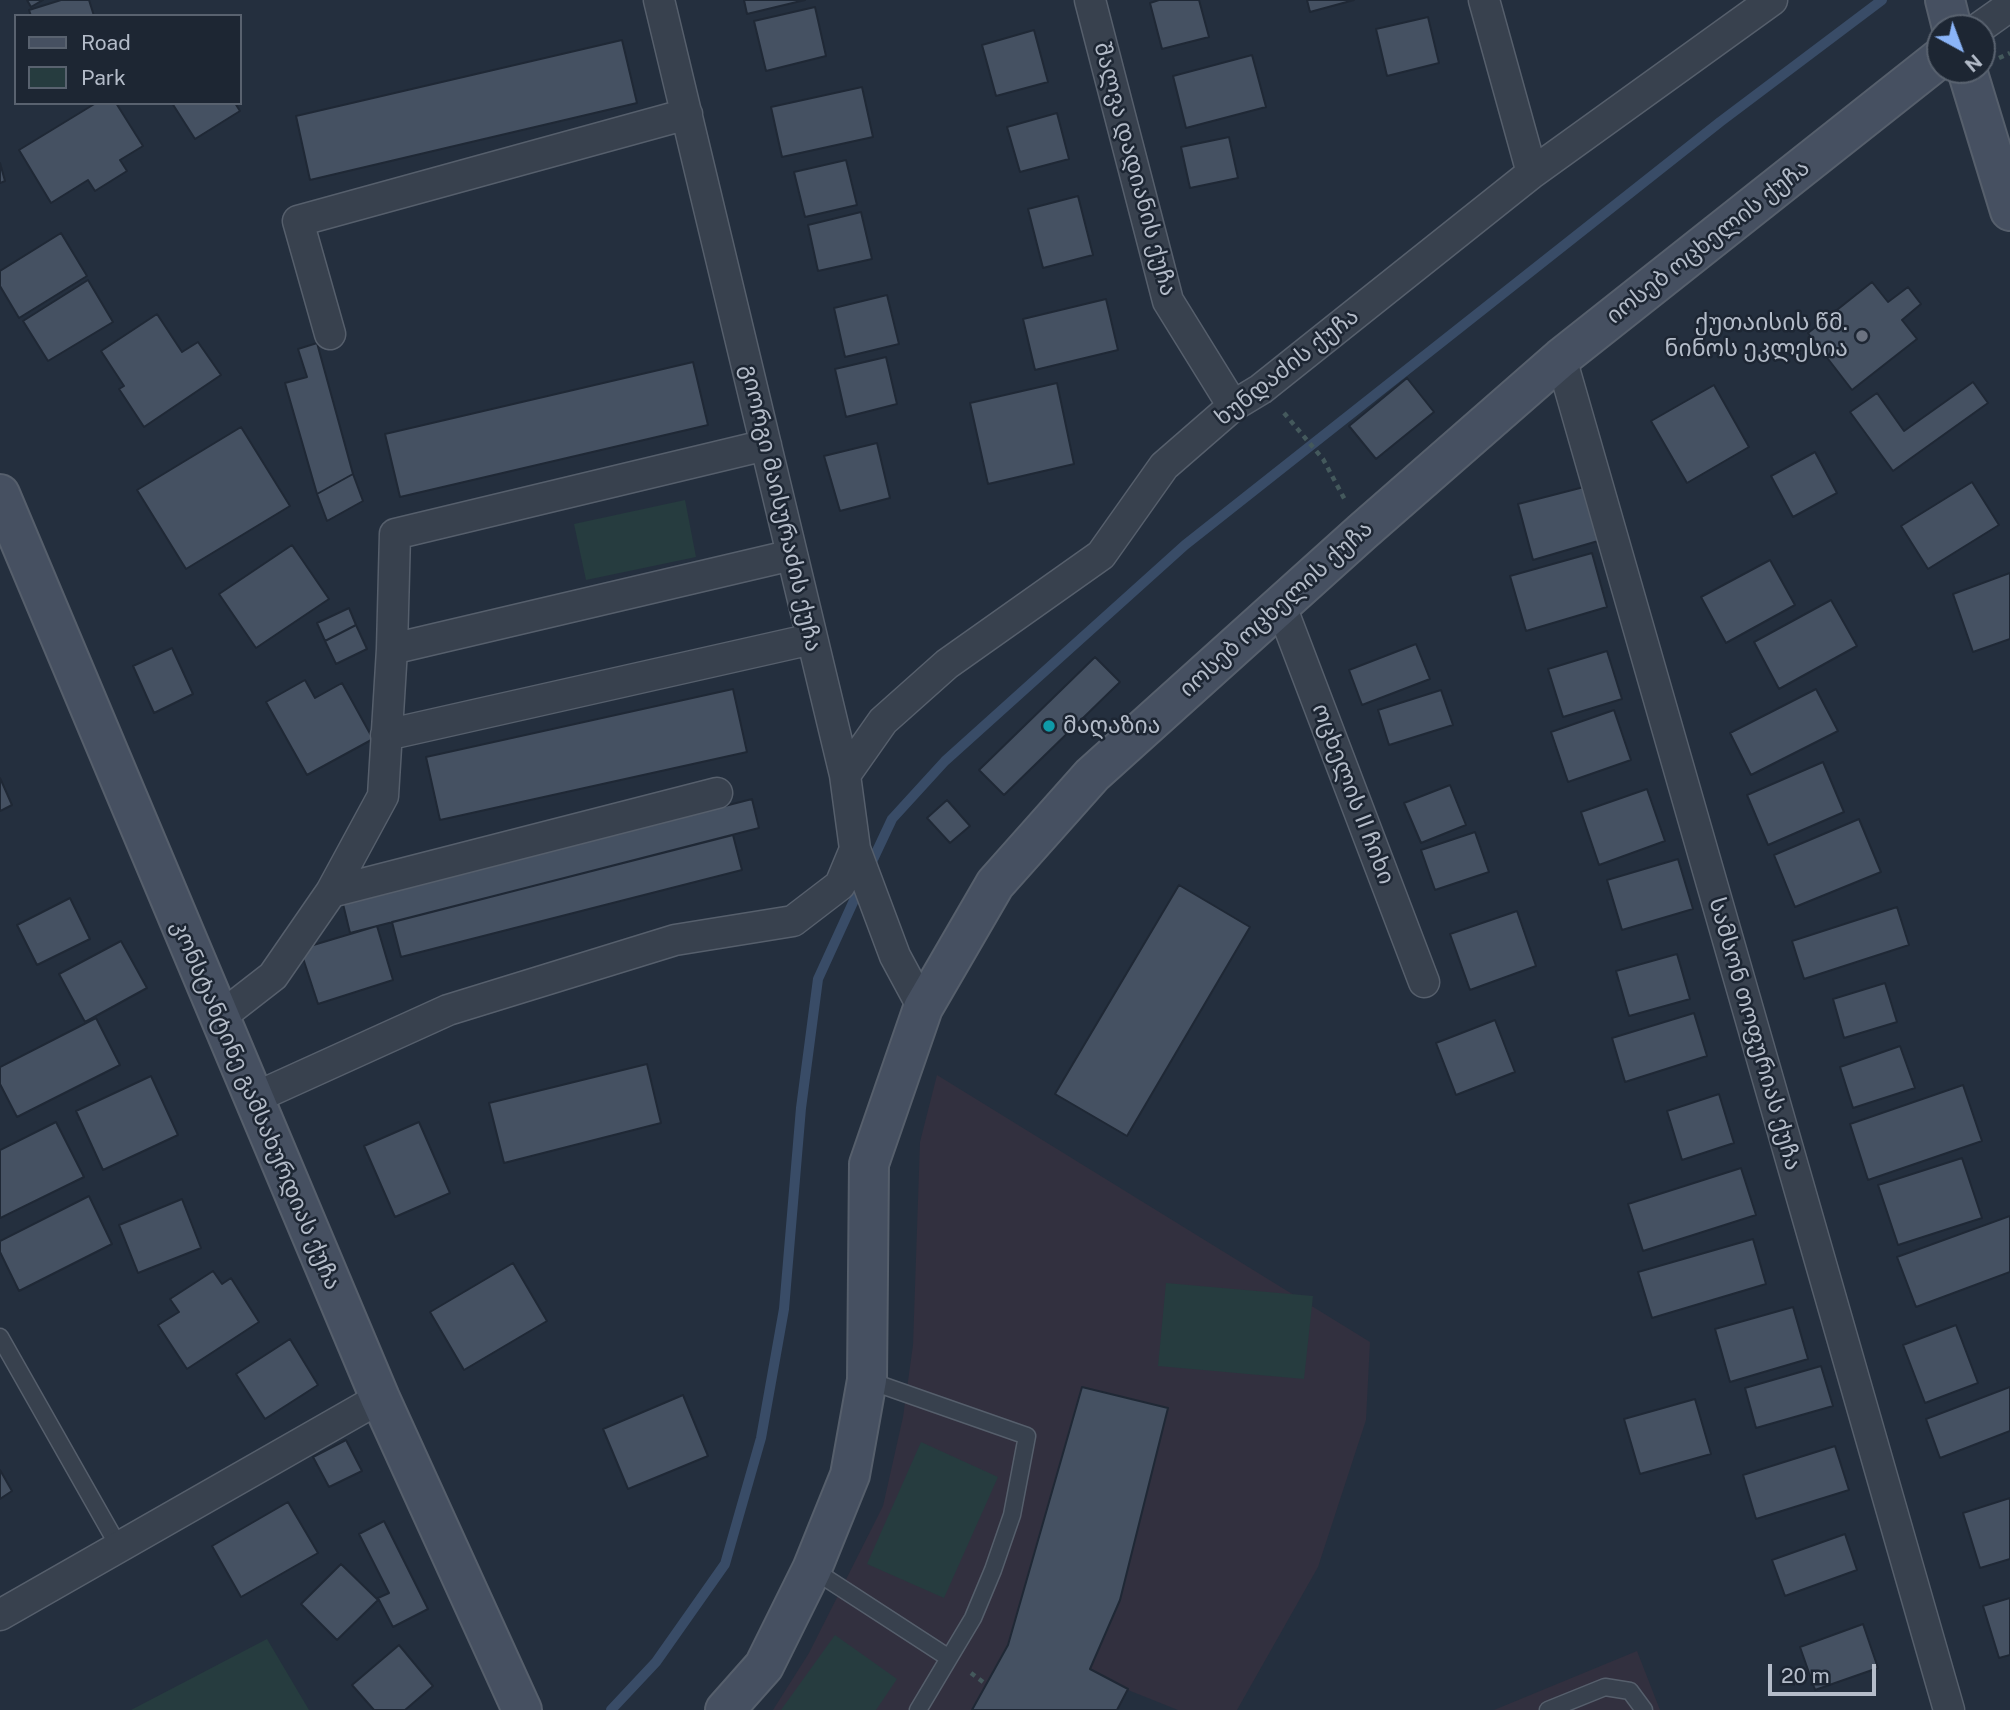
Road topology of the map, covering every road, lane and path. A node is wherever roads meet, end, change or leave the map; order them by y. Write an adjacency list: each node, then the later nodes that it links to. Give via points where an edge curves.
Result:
1 (659, 0): 7 (street, გიორგი მაისურაძის ქუჩა)
2 (1090, 0): 12 (street, შალვა დადიანის ქუჩა, via 1168,301)
3 (1484, 0): 8 (street)
4 (1772, 0): 8 (street, ხუნდაძის ქუჩა)
5 (1926, 69): 11 (street, იოსებ ოცხელის ქუჩა)
6 (1971, 84): 9 (street)
7 (687, 114): 10 (street, via 298,221); 14 (street, გიორგი მაისურაძის ქუჩა)
8 (1532, 173): 12 (street, ხუნდაძის ქუჩა, via 1261,389)
9 (2010, 211)
10 (330, 334)
11 (1561, 358): 18 (street, იოსებ ოცხელის ქუჩა); 42 (street, სამსონ თოფურიას ქუჩა)
12 (1233, 406): 22 (street, ხუნდაძის ქუჩა, via 1164,466 1101,555 947,664 883,721)
13 (1304, 433): 15 (path)
14 (766, 445): 17 (street, გიორგი მაისურაძის ქუჩა); 20 (street, via 395,534)
15 (1323, 459)
16 (0, 495): 28 (street, კონსტანტინე გამსახურდიას ქუჩა)
17 (792, 555): 19 (street, გიორგი მაისურაძის ქუჩა); 20 (street)
18 (1281, 606): 26 (street, ოცხელის II ჩიხი); 27 (street, იოსებ ოცხელის ქუჩა, via 1092,775 995,884)
19 (812, 639): 21 (street); 22 (street, გიორგი მაისურაძის ქუჩა)
20 (391, 649): 21 (street)
21 (386, 735): 25 (street, via 383,796)
22 (845, 775): 24 (street, გიორგი მაისურაძის ქუჩა)
23 (717, 793): 25 (street)
24 (855, 849): 27 (street, გიორგი მაისურაძის ქუჩა, via 895,956); 29 (street, via 840,886 793,921 675,940 448,1010)
25 (331, 892): 28 (street, via 274,976)
26 (1424, 982)
27 (923, 1009): 31 (street, იოსებ ოცხელის ქუჩა, via 869,1164)
28 (219, 1018): 29 (street, კონსტანტინე გამსახურდიას ქუჩა)
29 (253, 1099): 32 (street, კონსტანტინე გამსახურდიას ქუჩა)
30 (0, 1337): 33 (lane)
31 (867, 1380): 34 (street, იოსებ ოცხელის ქუჩა, via 850,1475); 36 (lane, via 1027,1436 1012,1515 993,1570 973,1618)
32 (380, 1398): 33 (street); 37 (street, კონსტანტინე გამსახურდიას ქუჩა)
33 (119, 1546): 35 (street)
34 (812, 1569): 36 (lane); 38 (street, იოსებ ოცხელის ქუჩა, via 764,1666)
35 (0, 1615)
36 (949, 1658): 39 (lane)
37 (522, 1710)
38 (725, 1710)
39 (918, 1710)
40 (1548, 1710): 41 (lane, via 1605,1687 1630,1690)
41 (1643, 1710)
42 (1950, 1710)

